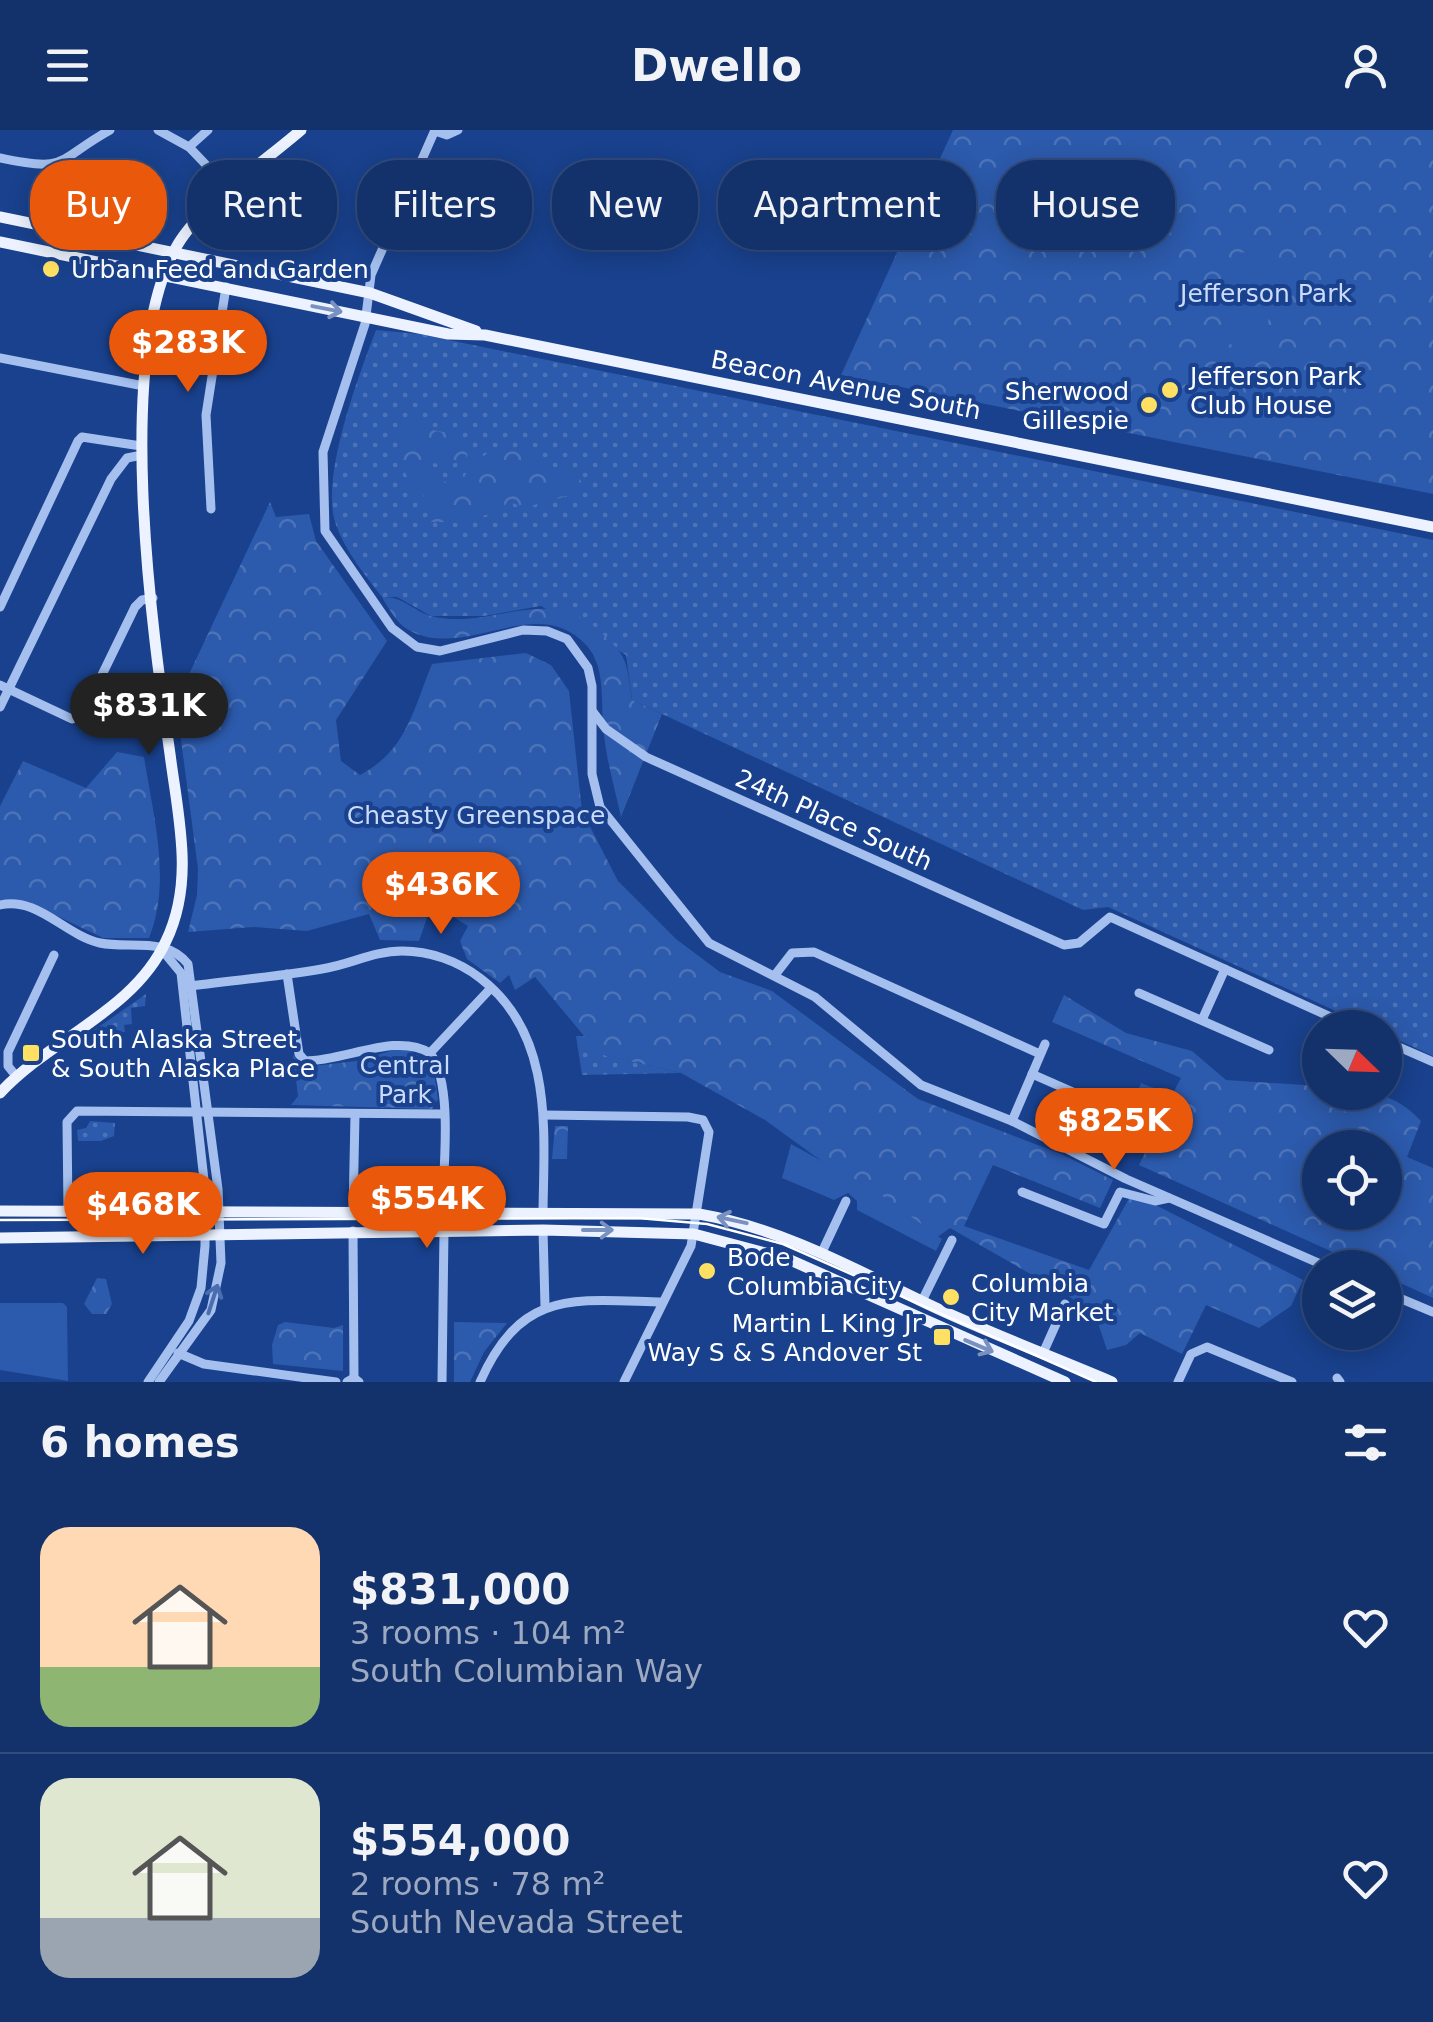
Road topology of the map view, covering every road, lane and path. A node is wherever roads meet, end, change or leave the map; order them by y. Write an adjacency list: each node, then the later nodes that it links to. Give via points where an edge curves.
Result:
1 (110, 130): 8 (street, via 60,164)
2 (158, 130): 7 (street)
3 (208, 130): 7 (street)
4 (300, 130): 10 (main road)
5 (435, 130): 6 (street); 19 (street, via 371,276)
6 (458, 130)
7 (189, 146): 9 (street)
8 (0, 158)
9 (202, 160)
10 (266, 160)
11 (0, 217): 15 (main road, Beacon Avenue South)
12 (187, 232): 15 (main road)
13 (0, 242): 17 (main road, Beacon Avenue South)
14 (193, 250): 16 (main road)
15 (175, 251): 16 (main road, Beacon Avenue South); 17 (main road)
16 (201, 259): 19 (main road, Beacon Avenue South)
17 (164, 276): 18 (main road, Beacon Avenue South); 23 (main road)
18 (226, 287): 20 (main road, Beacon Avenue South, one-way to 20); 25 (street, via 208,396)
19 (370, 293): 20 (street); 21 (main road, Beacon Avenue South)
20 (366, 317): 21 (main road, Beacon Avenue South); 31 (street, via 322,452 320,508 330,541 392,628 417,647 452,649 536,630 568,639 588,668)
21 (485, 335): 26 (main road, Beacon Avenue South)
22 (0, 358): 23 (street)
23 (144, 386): 24 (main road)
24 (142, 451): 27 (main road); 28 (street, via 78,440); 29 (street, via 110,479)
25 (212, 508)
26 (1433, 528)
27 (153, 598): 29 (street, via 135,607 86,711 76,719); 33 (main road, via 183,868)
28 (0, 607)
29 (4, 687): 30 (street)
30 (0, 707)
31 (593, 712): 35 (street, 24th Place South, via 646,758 1070,946 1106,917); 37 (street, via 592,774 608,820 710,944)
32 (0, 905): 33 (street, via 22,904 98,942)
33 (162, 950): 38 (street); 48 (main road, via 130,991)
34 (54, 954): 48 (street, via 8,1052)
35 (1225, 969): 41 (street); 42 (street)
36 (287, 974): 38 (street); 39 (street, via 411,951 445,958); 45 (street, via 303,1059 342,1058 402,1043)
37 (775, 975): 47 (street, via 792,953 814,952 1043,1049); 56 (street, via 826,1005 908,1077)
38 (187, 986): 50 (street); 51 (street)
39 (491, 988): 45 (street); 55 (street, via 526,1034)
40 (1139, 993): 42 (street)
41 (1316, 1010)
42 (1202, 1020): 44 (street)
43 (1402, 1048): 46 (street)
44 (1269, 1050)
45 (430, 1053): 52 (street, via 441,1074)
46 (1433, 1062)
47 (1032, 1074): 53 (street); 56 (street)
48 (16, 1076): 49 (main road)
49 (0, 1093)
50 (195, 1110): 51 (street); 61 (street, via 70,1115); 62 (street)
51 (208, 1110): 54 (street); 62 (street)
52 (442, 1114): 54 (street); 65 (street)
53 (1123, 1114)
54 (355, 1115): 63 (street)
55 (544, 1115): 64 (street); 66 (street, via 703,1120 709,1132)
56 (1012, 1121): 58 (street)
57 (1022, 1192): 58 (street, via 1104,1224 1120,1192 1155,1202)
58 (1170, 1198): 76 (street)
59 (846, 1201): 75 (street)
60 (0, 1211): 61 (main road)
61 (68, 1211): 62 (main road)
62 (212, 1211): 63 (main road); 71 (street); 72 (street)
63 (353, 1212): 65 (main road)
64 (543, 1212): 65 (main road); 66 (main road)
65 (442, 1213)
66 (699, 1214): 70 (street); 75 (main road, one-way to 66, via 776,1232)
67 (543, 1230): 69 (main road); 70 (main road, one-way to 70); 81 (street)
68 (353, 1231): 69 (main road); 72 (main road); 85 (street)
69 (444, 1231): 89 (street)
70 (694, 1234): 79 (street); 92 (main road, one-way to 92, via 788,1259)
71 (206, 1235): 72 (main road); 73 (main road); 83 (street, via 201,1288)
72 (220, 1235): 83 (street, one-way to 72, via 202,1326 216,1293)
73 (0, 1238)
74 (952, 1240): 78 (street)
75 (822, 1252): 78 (main road)
76 (1302, 1256)
77 (1402, 1299): 82 (street)
78 (922, 1301): 84 (main road)
79 (662, 1302): 81 (street, via 566,1300); 91 (street)
80 (1065, 1304): 84 (street)
81 (545, 1306): 90 (street, via 497,1348)
82 (1433, 1312)
83 (176, 1351): 86 (street); 87 (street); 88 (street, via 204,1364)
84 (1042, 1353): 93 (main road)
85 (353, 1381)
86 (148, 1382)
87 (159, 1382)
88 (336, 1382)
89 (442, 1382)
90 (480, 1382)
91 (624, 1382)
92 (1065, 1382)
93 (1112, 1382)
94 (1178, 1382): 95 (street, via 1191,1354 1214,1347)
95 (1292, 1382)

